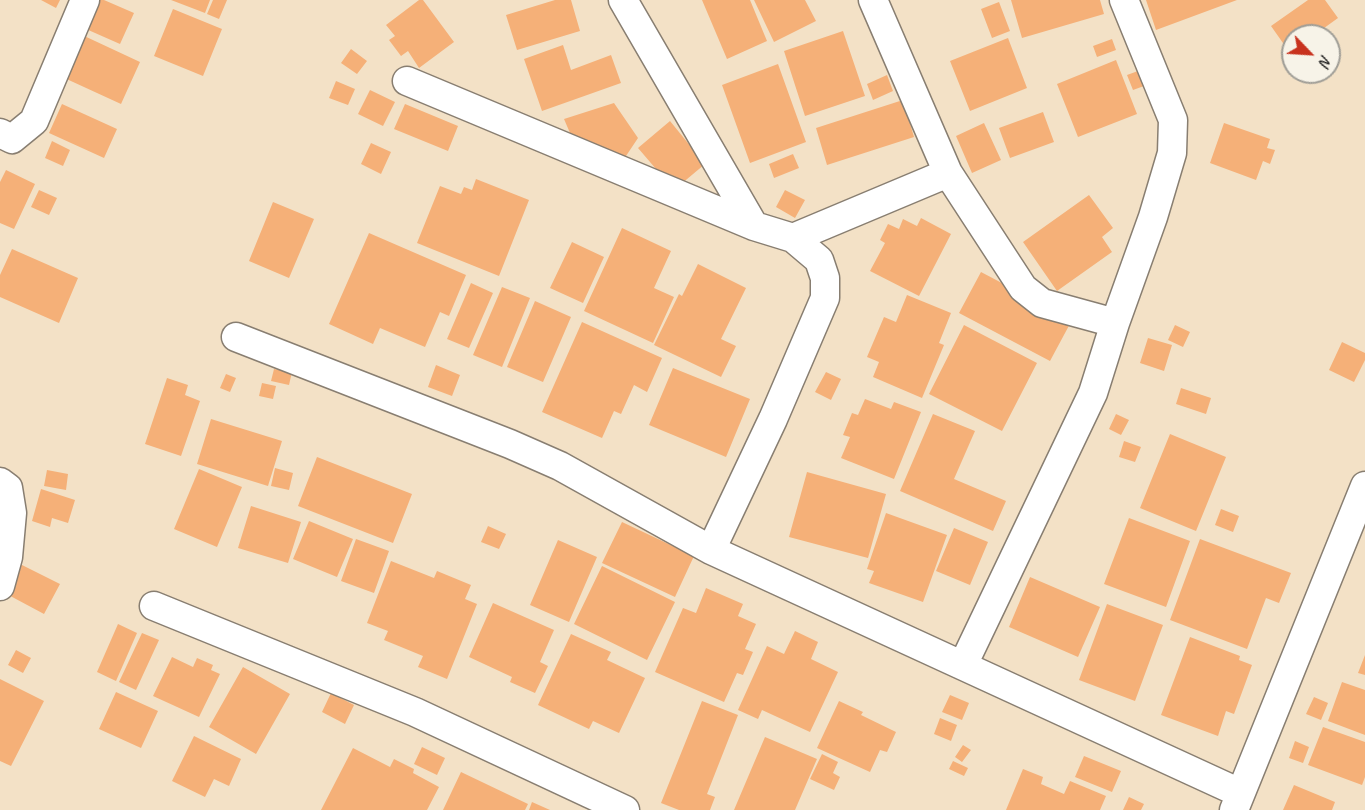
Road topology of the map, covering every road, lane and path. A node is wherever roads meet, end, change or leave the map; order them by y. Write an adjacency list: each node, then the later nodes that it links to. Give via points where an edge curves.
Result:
1 (85, 0): 6 (street, via 34,121 12,139)
2 (623, 0): 8 (street)
3 (873, 0): 7 (street)
4 (1124, 0): 10 (street, via 1173,120 1172,153)
5 (407, 81): 8 (street)
6 (0, 133)
7 (948, 173): 9 (street); 10 (street, via 1023,288 1042,303)
8 (754, 226): 9 (street)
9 (793, 238): 14 (street, via 819,260 825,278 825,298)
10 (1115, 323): 17 (street, via 1093,393)
11 (236, 337): 14 (street, via 499,439 550,462)
12 (0, 482): 15 (street, via 8,488 12,513 8,557)
13 (1365, 486): 18 (street)
14 (711, 550): 17 (street)
15 (0, 586)
16 (154, 606): 19 (street, via 415,712)
17 (963, 665): 18 (street)
18 (1237, 802)
19 (625, 810)

